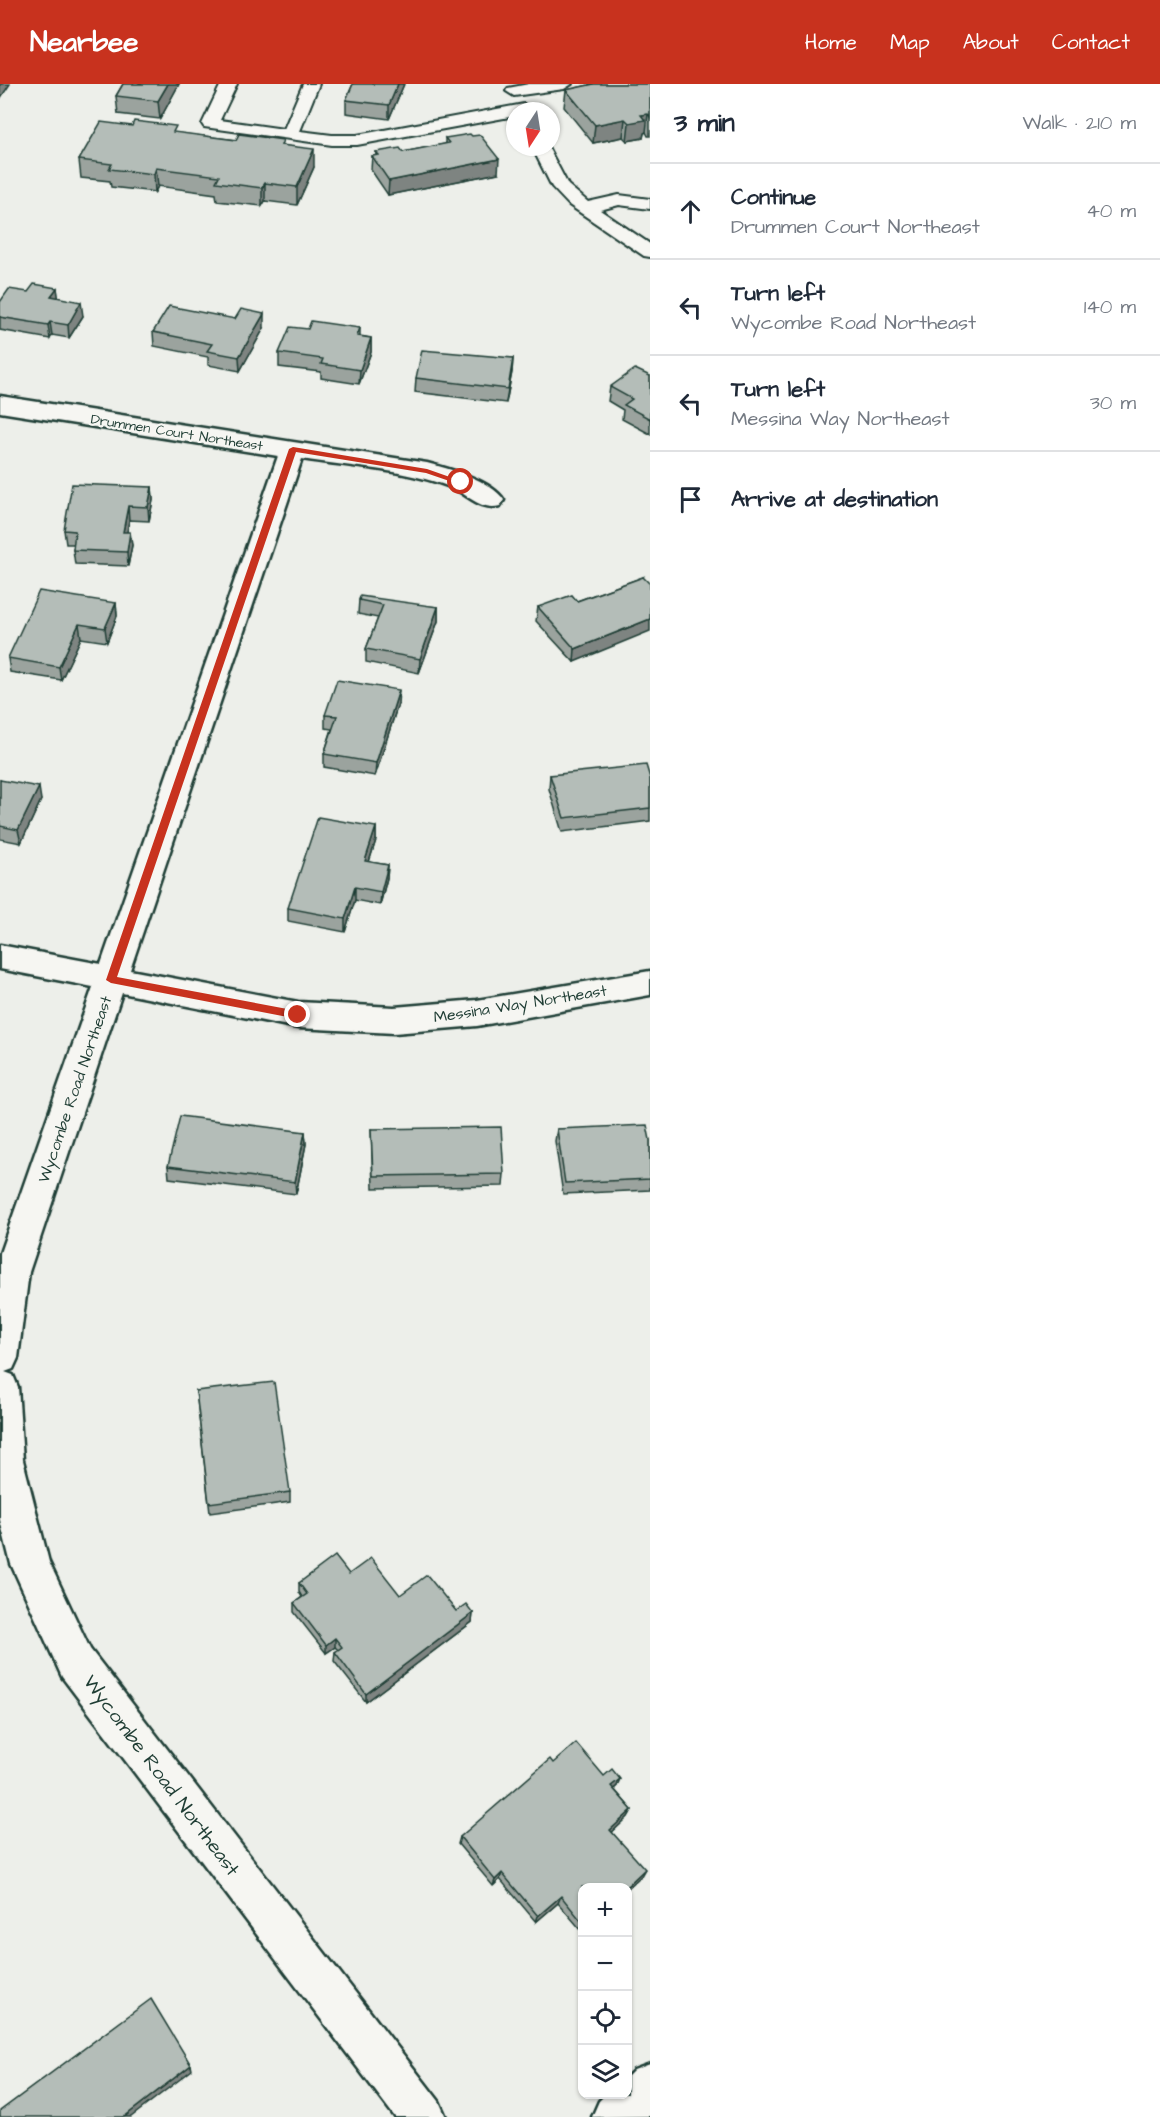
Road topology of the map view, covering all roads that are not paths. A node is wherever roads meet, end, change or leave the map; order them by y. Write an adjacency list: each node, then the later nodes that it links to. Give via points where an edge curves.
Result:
1 (229, 84): 7 (lane, via 210,124)
2 (310, 84): 7 (lane)
3 (564, 84): 4 (lane)
4 (510, 88): 5 (lane)
5 (520, 102)
6 (506, 113): 7 (lane, via 357,140)
7 (290, 134)
8 (545, 156): 10 (lane, via 561,187)
9 (650, 204): 10 (lane, via 619,200)
10 (586, 208): 11 (lane)
11 (650, 252)
12 (0, 404): 13 (street, Drummen Court Northeast)
13 (293, 449): 14 (street, Drummen Court Northeast, via 427,471 461,482); 16 (street, Wycombe Road Northeast)
14 (491, 500)
15 (0, 957): 16 (street, Messina Way Northeast)
16 (111, 980): 17 (street, Messina Way Northeast, via 298,1015 394,1020 477,1013); 18 (street, Wycombe Road Northeast, via 11,1272)
17 (650, 983)
18 (0, 1358)
19 (0, 1387): 20 (street, Wycombe Road Northeast)
20 (2, 1460): 22 (street, Wycombe Road Northeast, via 30,1564 76,1663)
21 (650, 2086): 23 (street)
22 (423, 2117)
23 (615, 2117)

